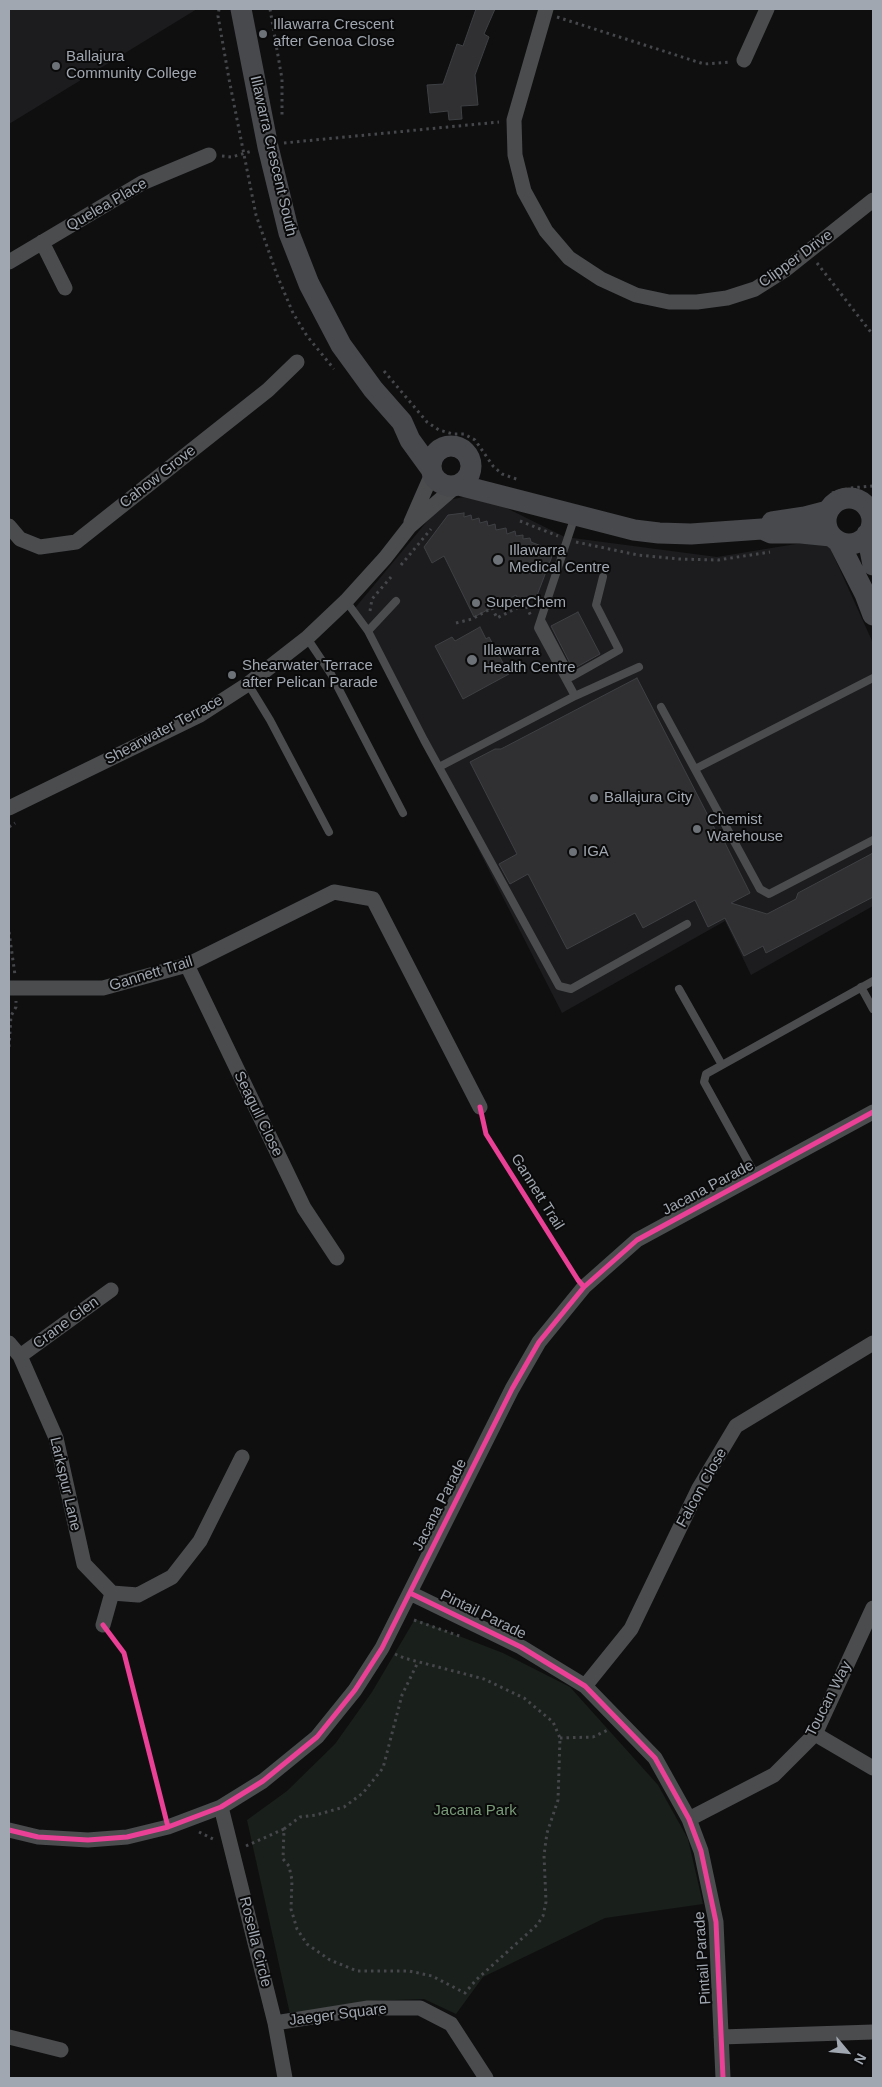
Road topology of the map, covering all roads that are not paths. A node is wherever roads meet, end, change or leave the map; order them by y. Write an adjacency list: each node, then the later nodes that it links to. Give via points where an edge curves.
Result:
1 (241, 9): 11 (street, Illawarra Crescent South, via 288,233 309,284 341,345)
2 (767, 9): 4 (street)
3 (545, 11): 6 (street, Clipper Drive, via 514,120 515,155 524,190 546,231 569,258 601,279 636,295 669,302 727,298 755,289 785,270 816,257)
4 (744, 60)
5 (209, 155): 7 (street, Quelea Place, via 142,183)
6 (873, 200)
7 (42, 242): 8 (street, Quelea Place); 9 (street)
8 (9, 262)
9 (65, 288)
10 (297, 362): 20 (street, Cahow Grove, via 268,390 76,542 40,547 20,540)
11 (402, 422): 12 (street, Illawarra Crescent South); 14 (street, Illawarra Crescent South, via 410,440)
12 (444, 447): 13 (street, via 461,448 469,456); 14 (street, via 432,460)
13 (472, 467): 15 (street, via 468,478); 16 (street)
14 (432, 471): 15 (street, via 438,482 446,486); 21 (street, Shearwater Terrace)
15 (457, 485): 16 (street); 21 (street, Shearwater Terrace)
16 (519, 490): 19 (street)
17 (870, 495): 18 (street); 22 (street)
18 (829, 503): 23 (street, via 805,517 773,522); 24 (street, via 827,528)
19 (575, 516): 23 (street, via 659,533); 30 (lane)
20 (9, 526)
21 (410, 526): 27 (street, Shearwater Terrace)
22 (871, 528): 24 (street, via 851,544); 25 (street)
23 (762, 529): 24 (street, via 771,534 801,533)
24 (835, 538): 29 (street)
25 (873, 565)
26 (603, 577): 30 (lane, via 596,605 619,650 571,677)
27 (346, 601): 31 (lane); 32 (street, Shearwater Terrace)
28 (396, 601): 31 (lane)
29 (873, 616)
30 (540, 624): 36 (lane)
31 (368, 631): 38 (lane)
32 (307, 638): 35 (street, Shearwater Terrace); 40 (lane, via 331,674)
33 (639, 667): 36 (lane)
34 (873, 678): 39 (lane)
35 (248, 684): 41 (street, Shearwater Terrace, via 200,715); 42 (lane)
36 (575, 696): 38 (lane)
37 (661, 707): 39 (lane)
38 (439, 767): 44 (lane, via 559,986 571,989)
39 (695, 770): 43 (lane, via 760,890 770,894)
40 (403, 813)
41 (13, 814)
42 (329, 832)
43 (873, 840)
44 (687, 924)
45 (187, 966): 48 (street, Gannett Trail, via 103,988); 52 (street, Gannett Trail, via 334,892 373,899); 55 (street, Seagull Close, via 304,1208)
46 (873, 981): 47 (lane)
47 (862, 987): 50 (lane); 51 (lane)
48 (12, 988)
49 (679, 989): 51 (lane)
50 (873, 1009)
51 (722, 1065): 54 (lane, via 706,1074 704,1082)
52 (480, 1107)
53 (873, 1112): 54 (street, Jacana Parade)
54 (756, 1176): 61 (street, Jacana Parade, via 637,1240 584,1286 540,1342 512,1388)
55 (337, 1258)
56 (111, 1290): 59 (street, Crane Glen)
57 (873, 1343): 65 (street, Falcon Close, via 736,1426 699,1488 631,1630)
58 (9, 1344): 59 (street, Larkspur Lane)
59 (20, 1356): 62 (street, Larkspur Lane, via 56,1438 84,1564)
60 (242, 1457): 62 (street, via 200,1541 172,1577 138,1595)
61 (410, 1593): 65 (street, Pintail Parade, via 521,1647); 68 (street, Jacana Parade, via 356,1690 316,1737 264,1781)
62 (112, 1594): 64 (street)
63 (873, 1608): 66 (street, Toucan Way)
64 (103, 1625)
65 (584, 1686): 69 (street, Pintail Parade, via 655,1758)
66 (815, 1734): 67 (street); 69 (street, Toucan Way, via 774,1775)
67 (873, 1768)
68 (221, 1807): 70 (street, Jacana Parade, via 168,1827 127,1837 64,1840); 71 (street, Rosella Circle, via 226,1848)
69 (689, 1819): 74 (street, Pintail Parade, via 700,1851 716,1922)
70 (9, 1830)
71 (275, 2023): 76 (street, Rosella Circle); 77 (street, Jaeger Square, via 368,2008 420,2008 451,2024)
72 (873, 2032): 74 (street)
73 (9, 2036): 75 (street)
74 (721, 2037): 78 (street, Pintail Parade)
75 (61, 2050)
76 (285, 2078)
77 (486, 2078)
78 (723, 2078)

